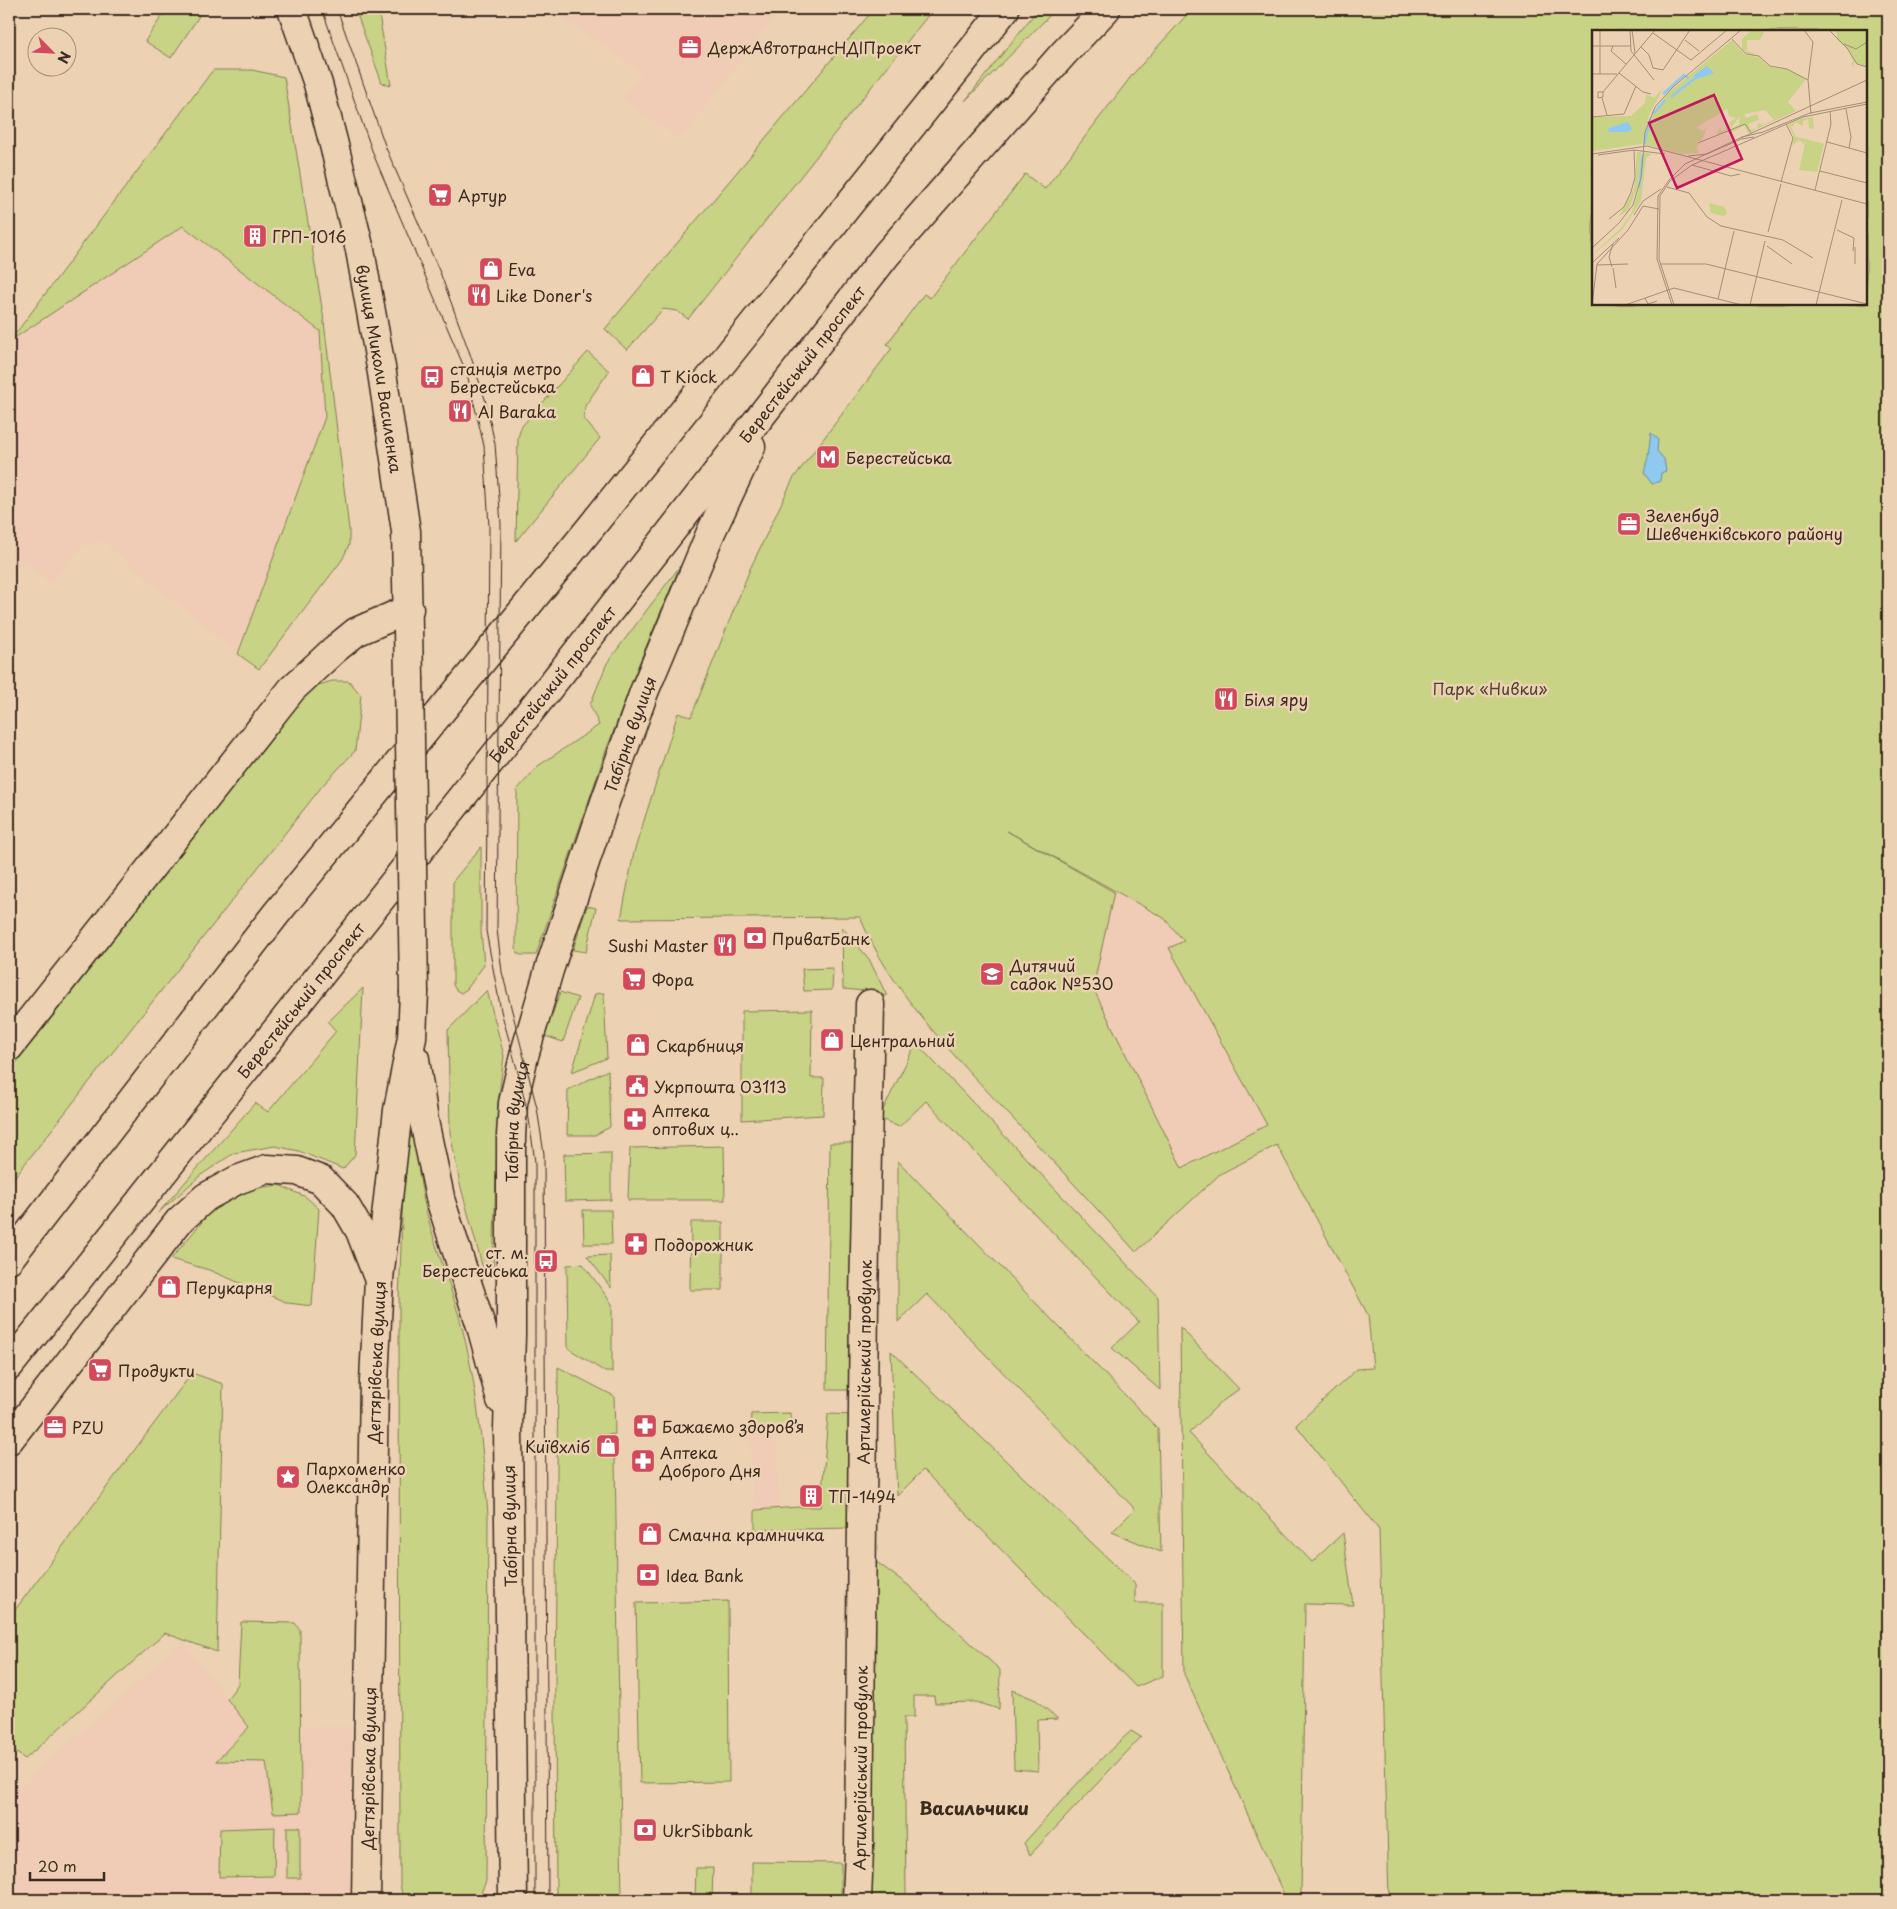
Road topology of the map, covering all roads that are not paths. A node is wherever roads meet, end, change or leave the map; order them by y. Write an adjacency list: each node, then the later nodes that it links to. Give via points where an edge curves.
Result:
1 (292, 9): 5 (main road, вулиця Миколи Василенка, via 318,84 360,250 406,531)
2 (1005, 9): 10 (main road, via 276,914)
3 (1106, 9): 4 (main road, Берестейський проспект, via 887,254)
4 (779, 392): 12 (main road, Берестейський проспект, via 571,660); 13 (main road, Табірна вулиця, via 711,532 644,692 549,970 524,1056 513,1103 511,1136)
5 (409, 610): 6 (main road, вулиця Миколи Василенка, bridge); 9 (main road, via 356,632 292,690)
6 (414, 993): 8 (main road, Дегтярівська вулиця)
7 (870, 1004): 17 (main road, Артилерійський провулок)
8 (412, 1037): 11 (main road, Дегтярівська вулиця, via 398,1110); 13 (main road, Дегтярівська вулиця, via 424,1121 441,1202 481,1326)
9 (9, 1047)
10 (9, 1259)
11 (379, 1279): 14 (main road, via 360,1231 345,1205 321,1180 297,1171 267,1169 237,1180 206,1197 179,1221); 15 (main road, Дегтярівська вулиця, via 374,1381)
12 (9, 1366)
13 (508, 1428): 16 (main road, Табірна вулиця)
14 (9, 1440)
15 (366, 1900)
16 (513, 1900)
17 (857, 1900)

